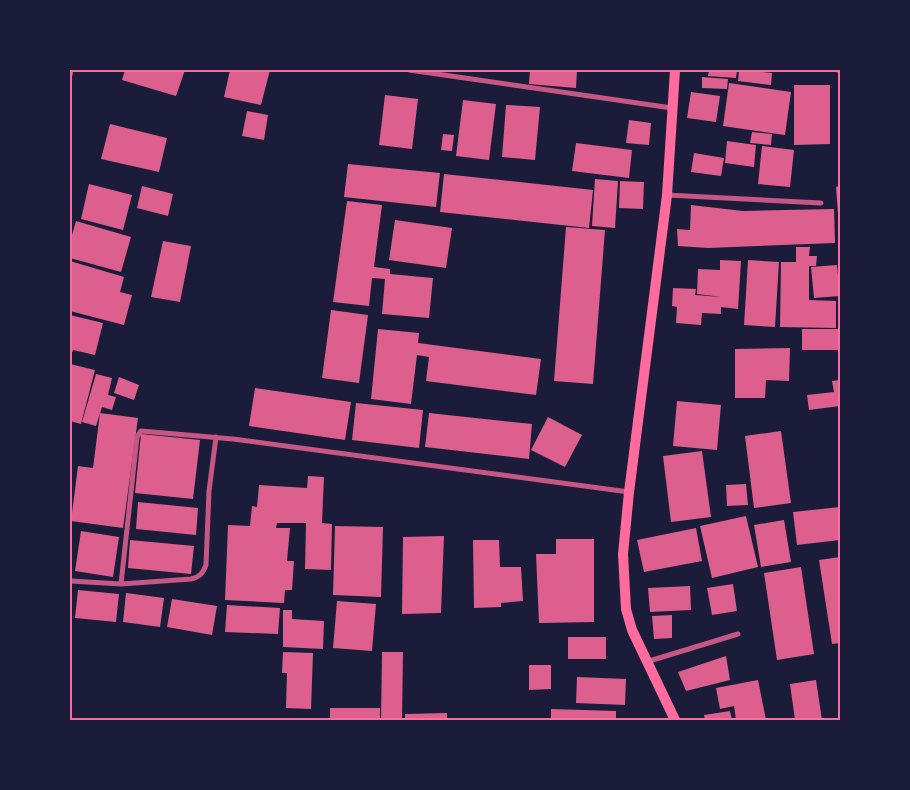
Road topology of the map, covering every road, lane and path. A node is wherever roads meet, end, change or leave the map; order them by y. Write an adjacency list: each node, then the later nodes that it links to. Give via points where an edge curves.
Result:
1 (72, 70): 4 (street)
2 (409, 70): 5 (street)
3 (675, 70): 5 (main road)
4 (70, 76)
5 (672, 108): 6 (main road)
6 (667, 195): 7 (street); 9 (main road)
7 (821, 203)
8 (216, 437): 9 (street); 11 (street, via 203,572 198,578); 11 (street, via 139,432)
9 (629, 492): 13 (main road, via 624,554 626,609)
10 (72, 581): 11 (street)
11 (121, 584)
12 (738, 634): 13 (street)
13 (646, 662): 14 (main road)
14 (674, 720)

